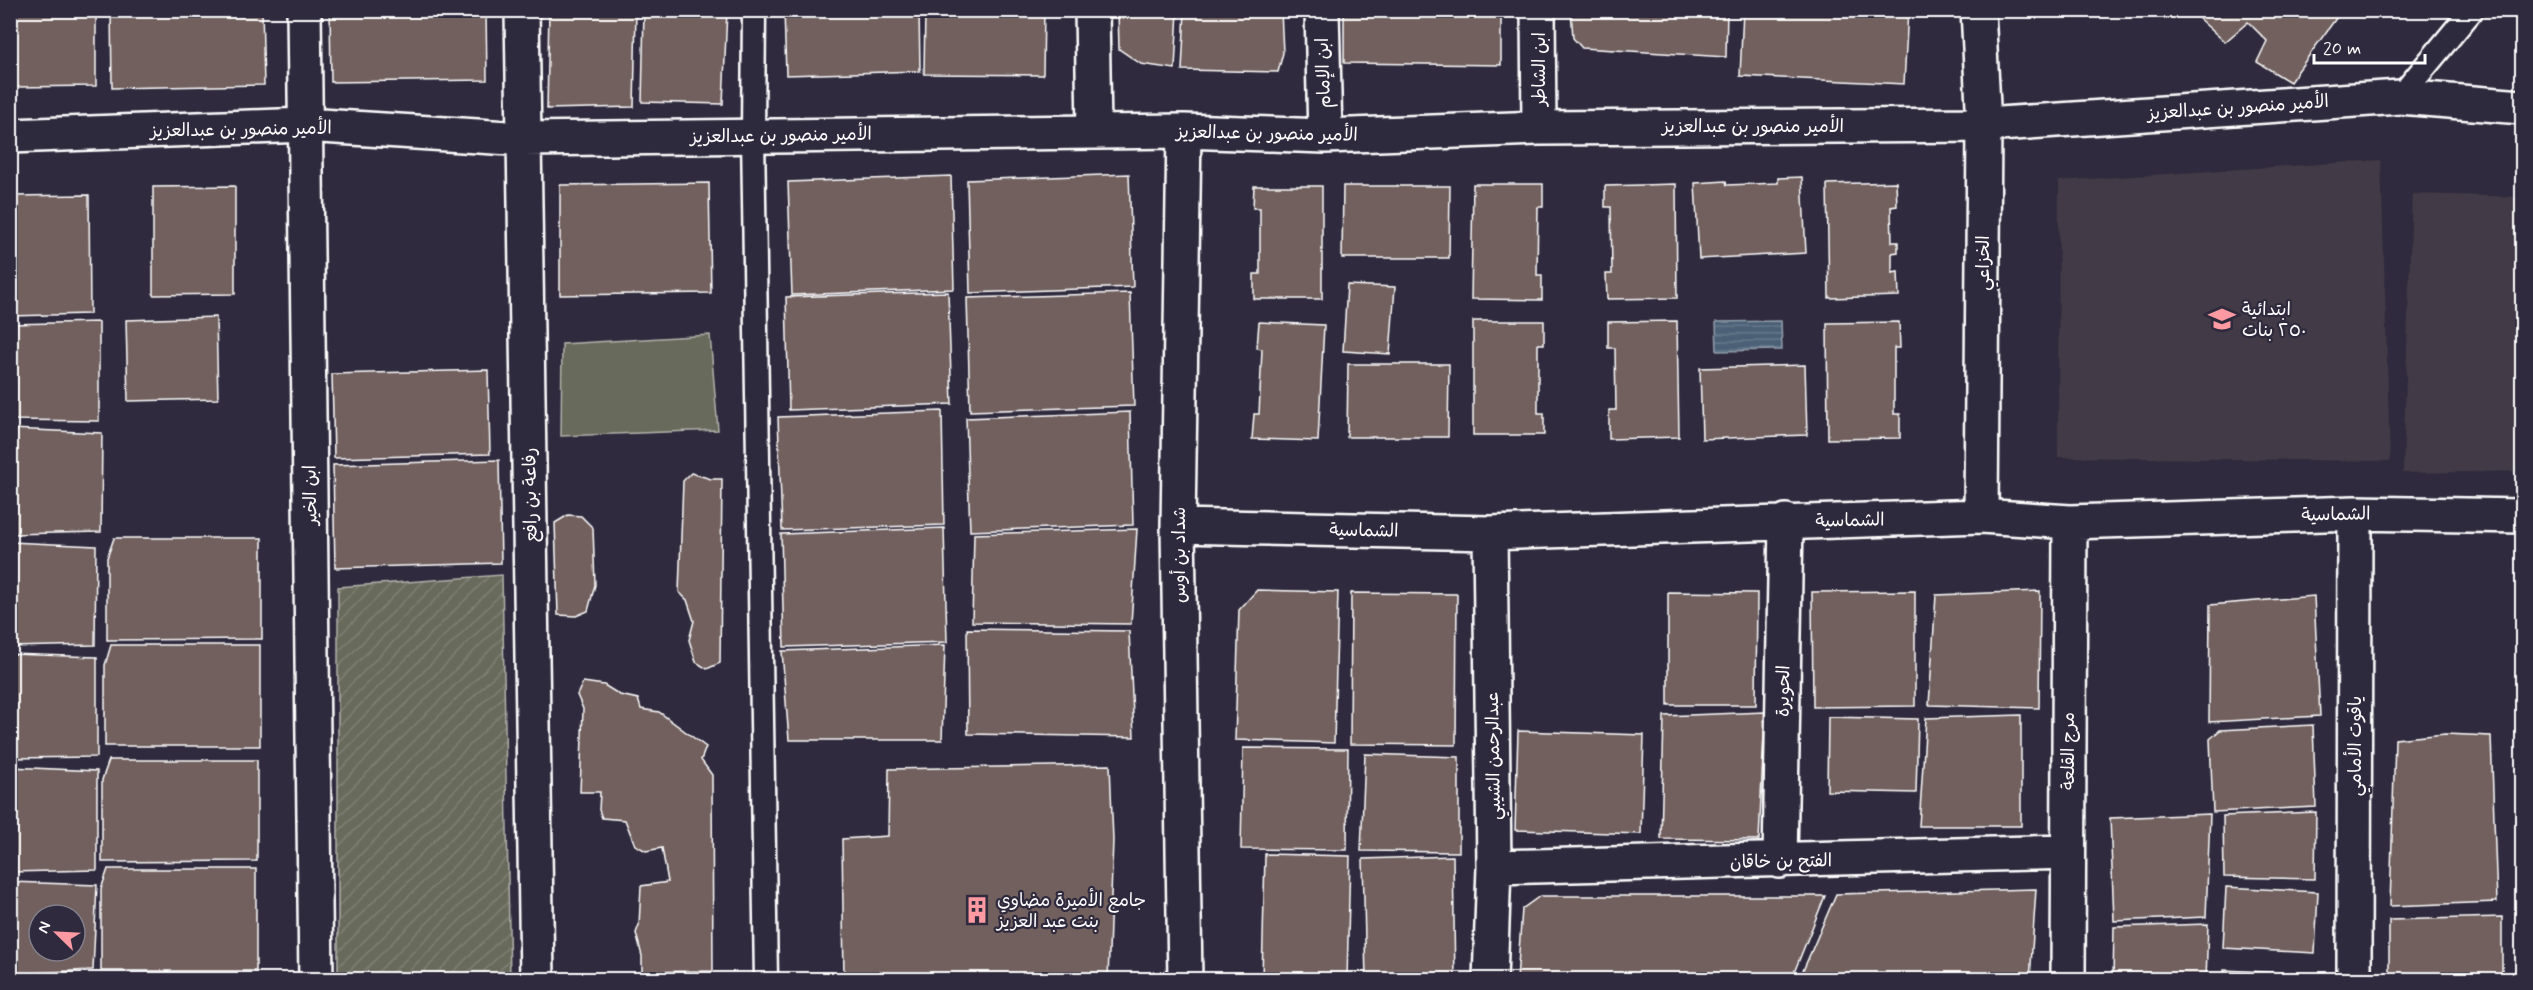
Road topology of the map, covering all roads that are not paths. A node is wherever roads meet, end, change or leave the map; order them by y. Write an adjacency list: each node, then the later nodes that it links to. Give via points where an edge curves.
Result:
1 (304, 10): 11 (street, ابن الخير)
2 (522, 10): 19 (street, رفاعة بن رافع)
3 (754, 10): 16 (lane)
4 (1092, 10): 14 (street)
5 (1322, 10): 18 (street, ابن الإمام)
6 (1538, 10): 13 (street, ابن الشاطر)
7 (1977, 10): 12 (street, الخزاعي)
8 (2472, 10): 9 (lane)
9 (2400, 97): 10 (street, الأمير منصور بن عبدالعزيز); 12 (street, الأمير منصور بن عبدالعزيز)
10 (2523, 107)
11 (305, 125): 17 (street, الأمير منصور بن عبدالعزيز); 19 (street, الأمير منصور بن عبدالعزيز); 30 (street, ابن الخير)
12 (1984, 125): 13 (street, الأمير منصور بن عبدالعزيز); 21 (street, الخزاعي)
13 (1539, 128): 18 (street, الأمير منصور بن عبدالعزيز)
14 (1094, 131): 15 (street, الأمير منصور بن عبدالعزيز); 16 (street, الأمير منصور بن عبدالعزيز)
15 (1184, 131): 18 (street, الأمير منصور بن عبدالعزيز); 25 (street, شداد بن أوس)
16 (753, 135): 19 (street, الأمير منصور بن عبدالعزيز); 32 (lane)
17 (10, 136)
18 (1325, 136)
19 (524, 139): 31 (street, رفاعة بن رافع)
20 (2355, 513): 22 (street, الشماسية); 24 (street, الشماسية); 36 (street, ياقوت الأمامي)
21 (1981, 516): 23 (street, الشماسية); 24 (street, الشماسية)
22 (2523, 516)
23 (1786, 521): 26 (street, الشماسية); 28 (street, الحويرة)
24 (2070, 522): 27 (street, مرج القلعة)
25 (1178, 526): 26 (street, الشماسية); 33 (street, شداد بن أوس)
26 (1490, 533): 29 (street, عبدالرحمن الشيبي)
27 (2067, 852): 28 (street, الفتح بن خاقان); 35 (street, مرج القلعة)
28 (1780, 861): 29 (street, الفتح بن خاقان)
29 (1494, 867): 34 (street, عبدالرحمن الشيبي)
30 (316, 980)
31 (537, 980)
32 (766, 980)
33 (1185, 980)
34 (1490, 980)
35 (2068, 980)
36 (2354, 980)

